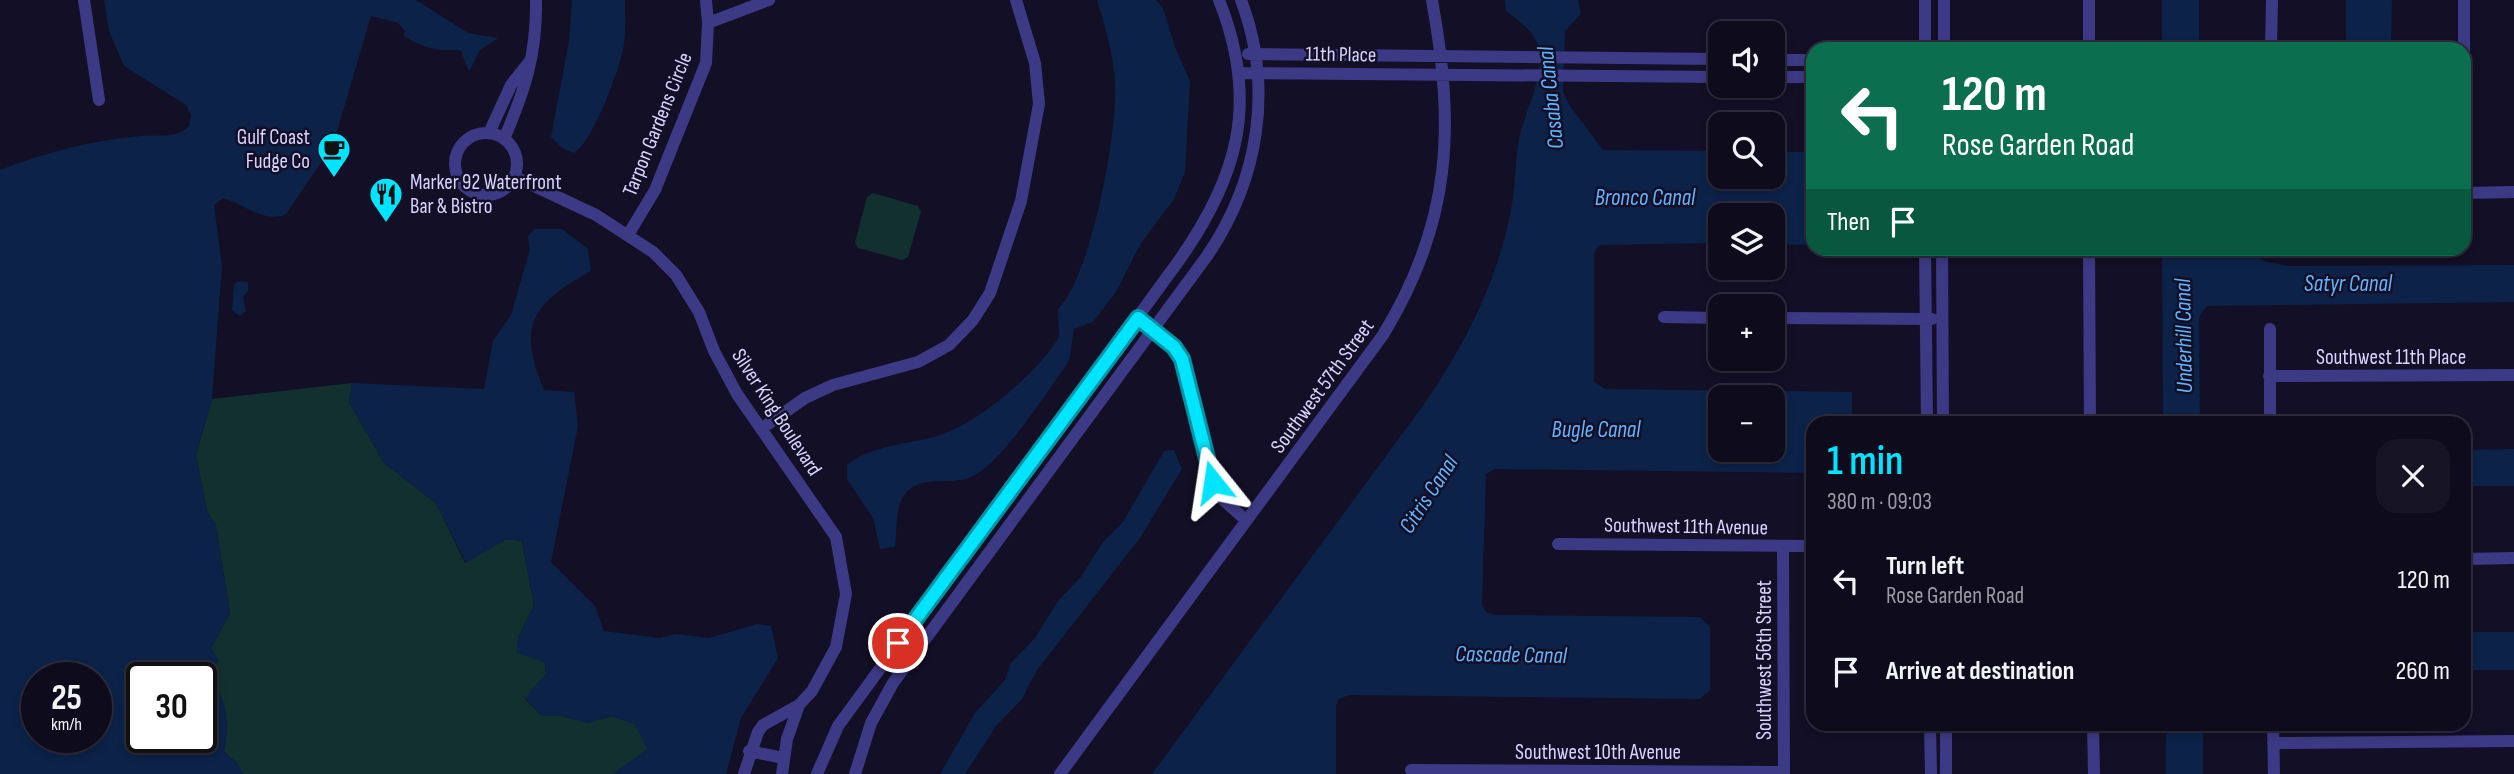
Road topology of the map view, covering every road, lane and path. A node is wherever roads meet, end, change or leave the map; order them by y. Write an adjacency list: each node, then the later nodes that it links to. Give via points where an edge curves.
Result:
1 (84, 0): 33 (street)
2 (536, 0): 26 (street)
3 (706, 0): 14 (street, Tarpon Gardens Circle)
4 (769, 0): 14 (street)
5 (1016, 0): 57 (street, via 1035,63 1039,104 1021,201 990,293 949,345 918,362 833,385 805,398)
6 (1219, 0): 20 (street)
7 (1241, 0): 21 (street)
8 (1432, 0): 22 (street, Southwest 57th Street)
9 (1925, 0): 15 (street)
10 (1944, 0): 16 (street)
11 (2089, 0): 17 (street)
12 (2272, 0): 18 (street)
13 (2464, 0): 19 (street)
14 (708, 23): 39 (street, Tarpon Gardens Circle, via 706,63 655,190)
15 (1925, 42)
16 (1944, 42)
17 (2089, 42)
18 (2271, 42)
19 (2464, 42)
20 (1236, 54): 21 (street, 11th Place); 27 (street)
21 (1256, 54): 22 (street, 11th Place); 28 (street)
22 (1440, 55): 23 (street, 11th Place); 29 (street, Southwest 57th Street)
23 (1708, 59)
24 (1785, 60): 25 (street)
25 (1806, 60)
26 (530, 61): 34 (street, via 511,85); 35 (street, via 527,87)
27 (1238, 73): 28 (street, 11th Place); 44 (street, via 1238,129 1223,189 1202,230)
28 (1258, 73): 29 (street, 11th Place); 49 (street, via 1257,129 1239,198 1218,240)
29 (1443, 73): 30 (street, 11th Place); 58 (street, Southwest 57th Street, via 1444,170 1432,228 1412,283 1384,335)
30 (1708, 77)
31 (1785, 77): 32 (street)
32 (1806, 77)
33 (99, 100)
34 (489, 133): 35 (street); 36 (street, via 471,136 458,150 457,178 470,192 487,196 504,190)
35 (504, 139): 36 (street, via 516,156)
36 (515, 177): 39 (street, Silver King Boulevard)
37 (2471, 192): 38 (street)
38 (2514, 192)
39 (628, 235): 57 (street, Silver King Boulevard, via 676,275 699,312 737,394)
40 (1925, 256): 47 (street)
41 (1942, 256): 48 (street)
42 (2089, 256): 55 (street)
43 (1664, 317): 45 (street)
44 (1138, 318): 49 (street); 77 (street, via 838,726)
45 (1708, 318)
46 (1785, 318): 47 (street)
47 (1926, 319): 48 (street); 53 (street)
48 (1943, 319): 54 (street)
49 (1152, 329): 58 (street, via 1182,359 1213,482 1232,510); 78 (street, via 893,683 871,723)
50 (2270, 329): 52 (street)
51 (2514, 375): 52 (street, Southwest 11th Place)
52 (2269, 376): 56 (street)
53 (1927, 416)
54 (1943, 416)
55 (2090, 416)
56 (2270, 416)
57 (761, 429): 64 (street, Silver King Boulevard, via 829,524 844,575 844,614 836,647 822,677)
58 (1246, 520): 79 (street, Southwest 57th Street)
59 (1558, 544): 60 (street, Southwest 11th Avenue)
60 (1783, 546): 61 (street, Southwest 11th Avenue); 74 (street, Southwest 56th Street)
61 (1806, 546)
62 (2514, 558): 63 (street)
63 (2471, 559)
64 (799, 705): 71 (street, Silver King Boulevard, via 764,725); 72 (street, Silver King Boulevard)
65 (1930, 731): 80 (street)
66 (1946, 731): 81 (street)
67 (2093, 731): 82 (street)
68 (2273, 731): 70 (street)
69 (2514, 741): 70 (street)
70 (2273, 743): 83 (street)
71 (749, 751): 72 (street); 75 (street, Silver King Boulevard)
72 (783, 758): 76 (street, Silver King Boulevard)
73 (1411, 770): 74 (street, Southwest 10th Avenue)
74 (1784, 773)
75 (744, 774)
76 (782, 774)
77 (817, 774)
78 (855, 774)
79 (1060, 774)
80 (1931, 774)
81 (1946, 774)
82 (2094, 774)
83 (2274, 774)

